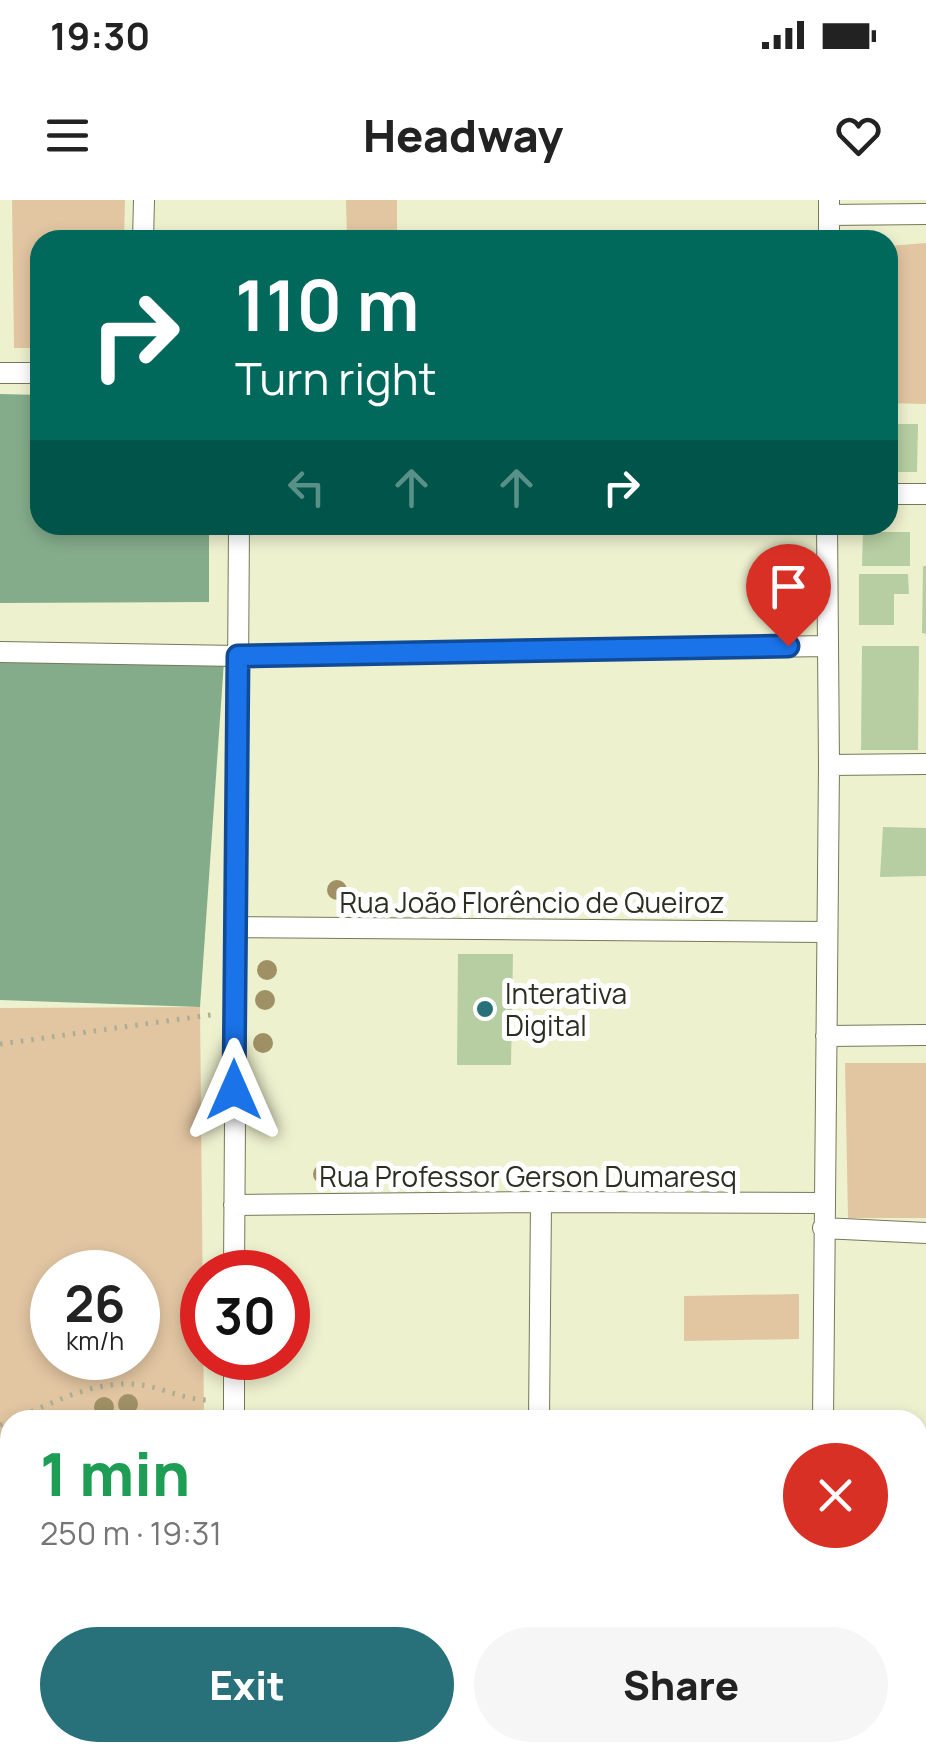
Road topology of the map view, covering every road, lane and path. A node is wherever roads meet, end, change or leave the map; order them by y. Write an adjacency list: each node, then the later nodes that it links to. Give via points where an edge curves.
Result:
1 (144, 200): 4 (street)
2 (829, 208): 3 (street)
3 (926, 214)
4 (142, 230)
5 (0, 373): 6 (street)
6 (30, 373)
7 (898, 494): 8 (street)
8 (926, 494)
9 (239, 535): 13 (street)
10 (827, 535): 11 (street)
11 (827, 646): 13 (street); 15 (street)
12 (0, 652): 13 (street)
13 (238, 656): 16 (street)
14 (926, 764): 15 (street)
15 (829, 766): 17 (street)
16 (236, 928): 17 (street, Rua João Florêncio de Queiroz); 18 (street)
17 (827, 932): 20 (street)
18 (235, 1013): 21 (path); 24 (street)
19 (926, 1035): 20 (street)
20 (826, 1036): 23 (street)
21 (0, 1044)
22 (541, 1202): 23 (street, Rua Professor Gerson Dumaresq); 24 (street, Rua Professor Gerson Dumaresq); 31 (street)
23 (823, 1203): 25 (street)
24 (234, 1206): 27 (street)
25 (822, 1228): 26 (street); 32 (street)
26 (926, 1233)
27 (234, 1250)
28 (234, 1380): 29 (street)
29 (234, 1409): 30 (path, via 137,1384 103,1385)
30 (34, 1410)
31 (540, 1410)
32 (823, 1410)

